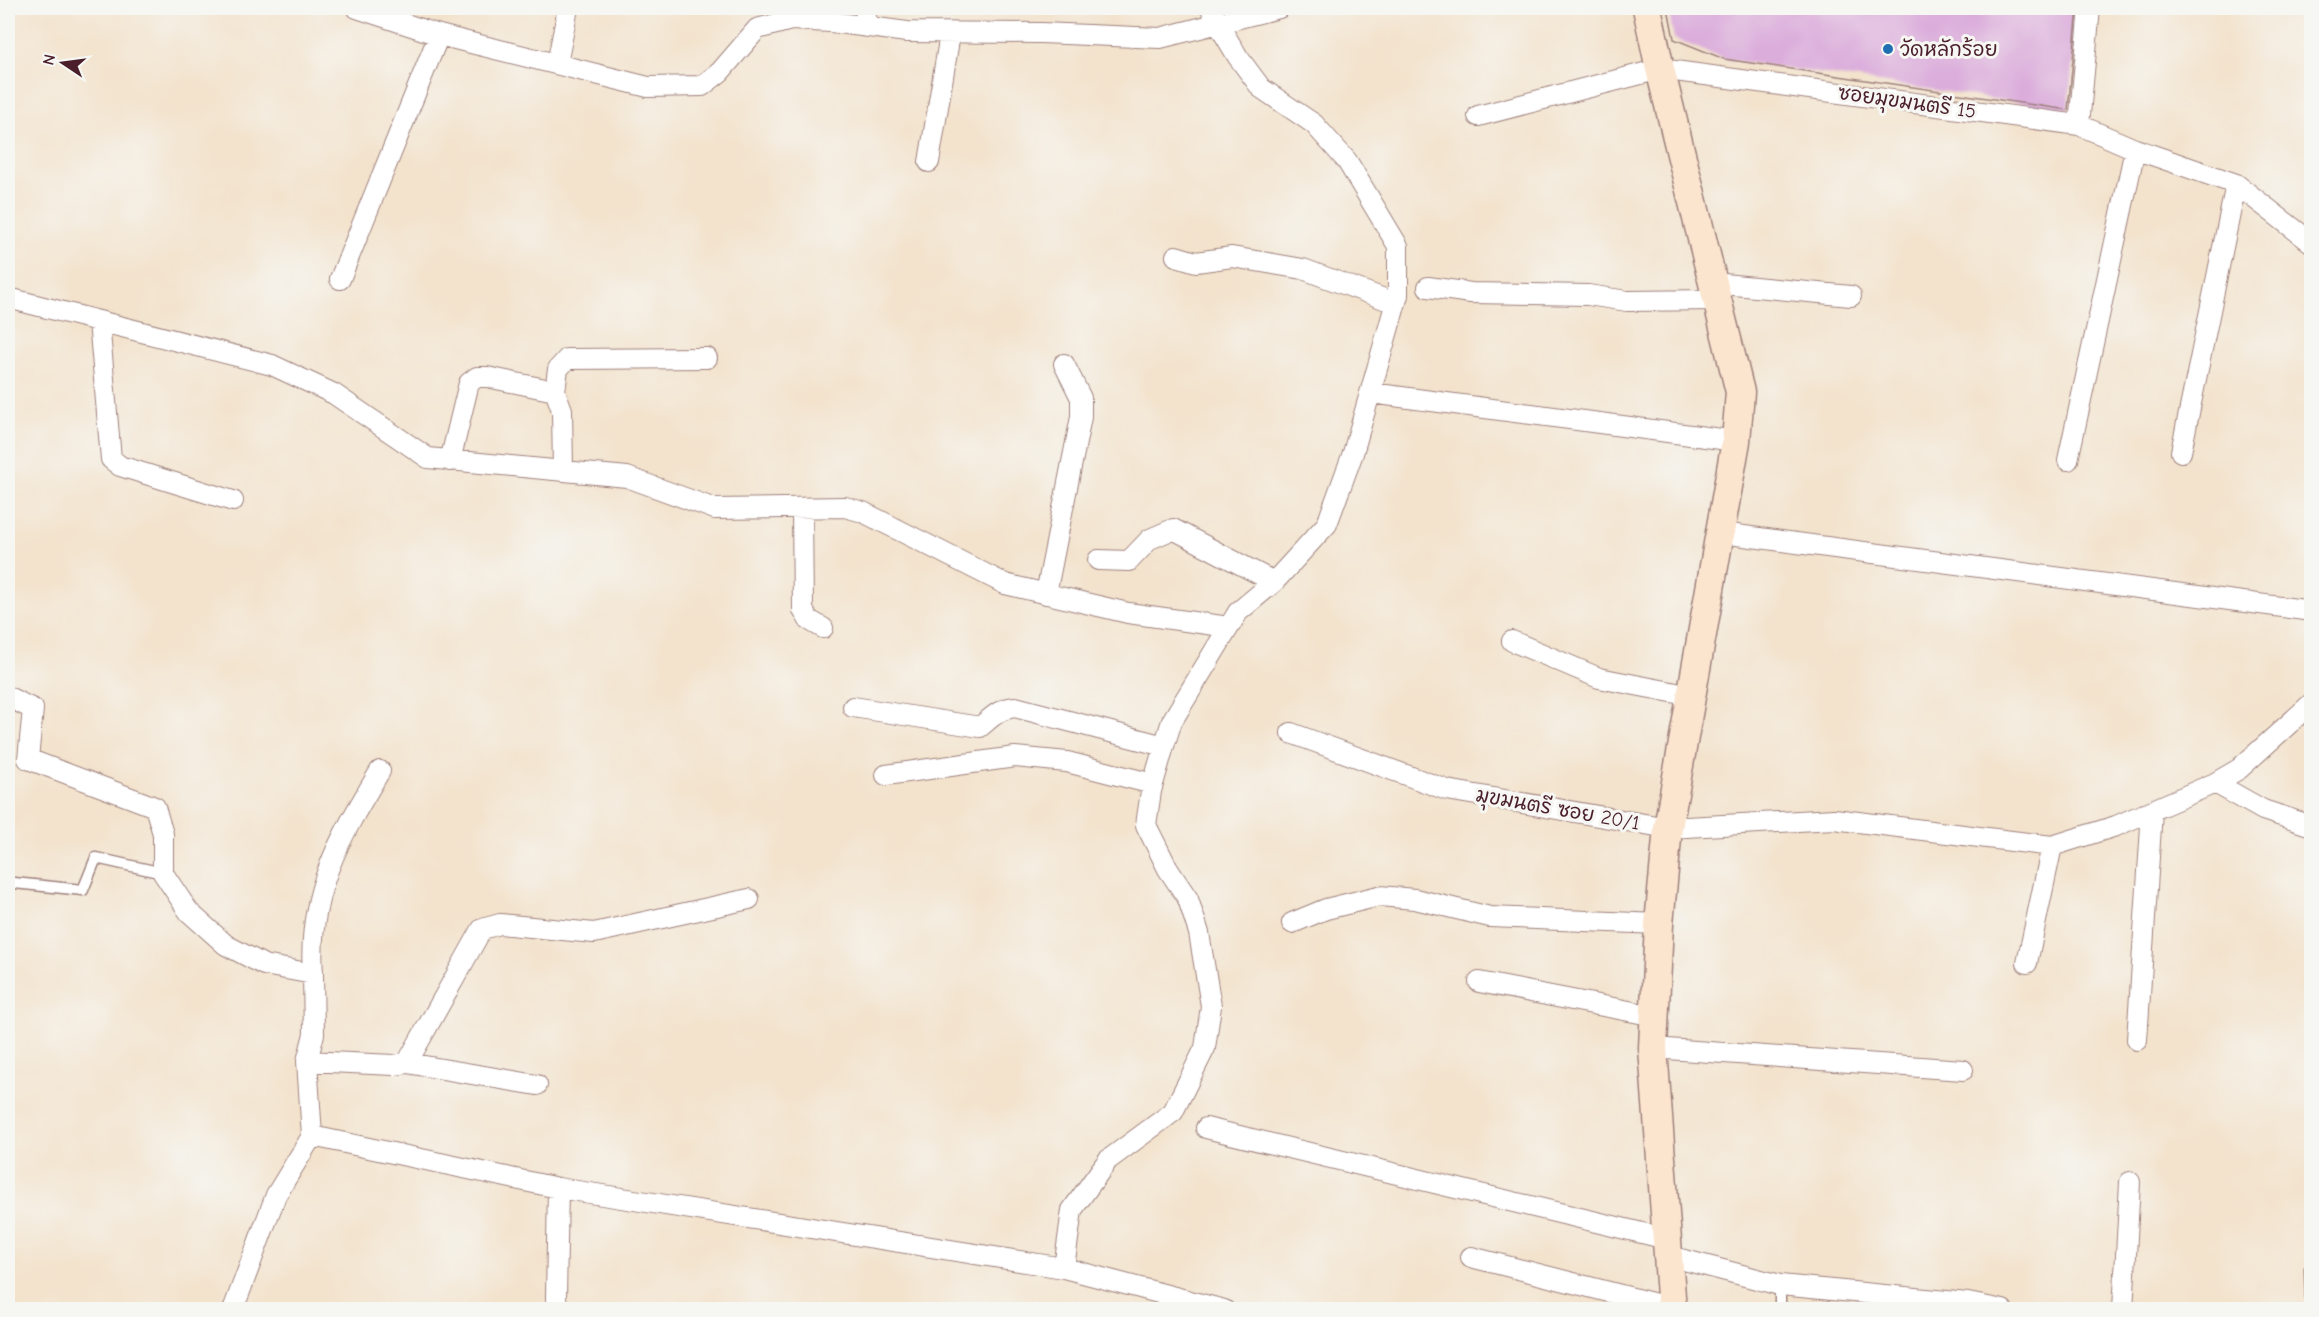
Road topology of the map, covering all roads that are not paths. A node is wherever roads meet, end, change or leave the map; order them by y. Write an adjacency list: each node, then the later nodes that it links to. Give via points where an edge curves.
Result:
1 (357, 8): 9 (street)
2 (568, 8): 10 (street)
3 (1279, 8): 6 (street)
4 (1647, 8): 11 (street)
5 (2090, 8): 13 (street)
6 (1214, 15): 8 (street, via 1160,38); 24 (street, via 1238,57 1262,88 1314,124 1347,161 1398,246)
7 (866, 16): 8 (street, via 907,32); 10 (street, via 791,20 757,29 720,72 702,86 648,87)
8 (950, 34): 15 (street)
9 (439, 35): 10 (street); 19 (street)
10 (557, 64)
11 (1660, 69): 12 (street, ซอยมุขมนตรี 15); 13 (street, ซอยมุขมนตรี 15); 21 (street)
12 (1479, 116)
13 (2079, 125): 14 (street, ซอยมุขมนตรี 15)
14 (2135, 149): 16 (street, ซอยมุขมนตรี 15); 33 (street)
15 (929, 162)
16 (2236, 184): 17 (street, ซอยมุขมนตรี 15); 31 (street)
17 (2312, 243)
18 (1176, 256): 24 (street, via 1196,262 1232,257 1303,269)
19 (340, 279)
20 (1428, 287): 21 (street, via 1471,293 1588,295 1628,301)
21 (1715, 292): 22 (street); 30 (street, via 1740,392)
22 (1851, 296)
23 (8, 298): 25 (street)
24 (1395, 303): 29 (street)
25 (99, 321): 32 (street, via 272,366 334,394 428,458); 35 (street, via 111,459 120,466)
26 (707, 358): 28 (street, via 567,359 558,369)
27 (1064, 364): 40 (street, via 1081,398 1081,417)
28 (555, 391): 32 (street, via 477,377 469,383); 34 (street, via 562,410)
29 (1371, 393): 30 (street); 39 (street, via 1327,524)
30 (1736, 441): 37 (street)
31 (2181, 452)
32 (450, 460): 34 (street)
33 (2068, 460)
34 (563, 471): 36 (street, via 627,477 715,509)
35 (233, 501)
36 (802, 508): 40 (street, via 845,507 863,512 1005,584); 43 (street, via 803,610 809,620)
37 (1721, 532): 41 (street); 45 (street)
38 (1098, 560): 39 (street, via 1129,561 1150,539 1173,529)
39 (1274, 582): 42 (street, via 1238,612)
40 (1046, 594): 42 (street, via 1128,613)
41 (2312, 611)
42 (1229, 627): 50 (street, via 1172,721)
43 (823, 628)
44 (1512, 641): 45 (street, via 1599,678)
45 (1692, 696): 57 (street)
46 (8, 697): 59 (street, via 33,708 28,759 155,807 164,834)
47 (2312, 703): 53 (street, via 2239,770)
48 (853, 707): 50 (street, via 980,727 1005,708 1015,707)
49 (1291, 733): 57 (street, มุขมนตรี ซอย 20/1, via 1448,790)
50 (1164, 746): 54 (street)
51 (380, 771): 65 (street, via 328,868 315,911)
52 (886, 776): 54 (street, via 1015,757 1067,762)
53 (2216, 783): 55 (street); 56 (street, via 2263,810)
54 (1153, 784): 80 (street, via 1146,825 1188,900 1199,933 1211,1006 1205,1048 1173,1112 1108,1160 1072,1210)
55 (2152, 811): 58 (street); 68 (street)
56 (2312, 826)
57 (1668, 828): 58 (street, มุขมนตรี ซอย 20/1, via 1834,819); 63 (street)
58 (2052, 846): 64 (street)
59 (163, 873): 60 (lane, via 96,858 83,890); 65 (street, via 189,912 226,945 264,965)
60 (14, 883)
61 (749, 899): 71 (street, via 594,933 500,924 482,929)
62 (1292, 923): 63 (street, via 1326,909 1379,896 1415,899 1490,917)
63 (1659, 924): 67 (street)
64 (2027, 963)
65 (313, 974): 70 (street, via 314,1034)
66 (1479, 982): 67 (street)
67 (1655, 1016): 69 (street)
68 (2137, 1040)
69 (1653, 1048): 72 (street); 78 (street)
70 (307, 1061): 71 (street); 75 (street)
71 (406, 1063): 73 (street)
72 (1963, 1070)
73 (537, 1085)
74 (1206, 1128): 78 (street)
75 (312, 1136): 77 (street); 85 (street, via 276,1195)
76 (2130, 1182): 90 (street)
77 (558, 1188): 80 (street); 86 (street)
78 (1668, 1247): 82 (street); 84 (street)
79 (1471, 1257): 84 (street)
80 (1064, 1268): 87 (street)
81 (2310, 1269): 91 (lane)
82 (1780, 1285): 83 (street); 88 (lane)
83 (1867, 1301): 89 (street, via 1968,1303)
84 (1672, 1309)
85 (233, 1310)
86 (558, 1310)
87 (1224, 1310)
88 (1780, 1310)
89 (2003, 1310)
90 (2123, 1310)
91 (2311, 1310)

